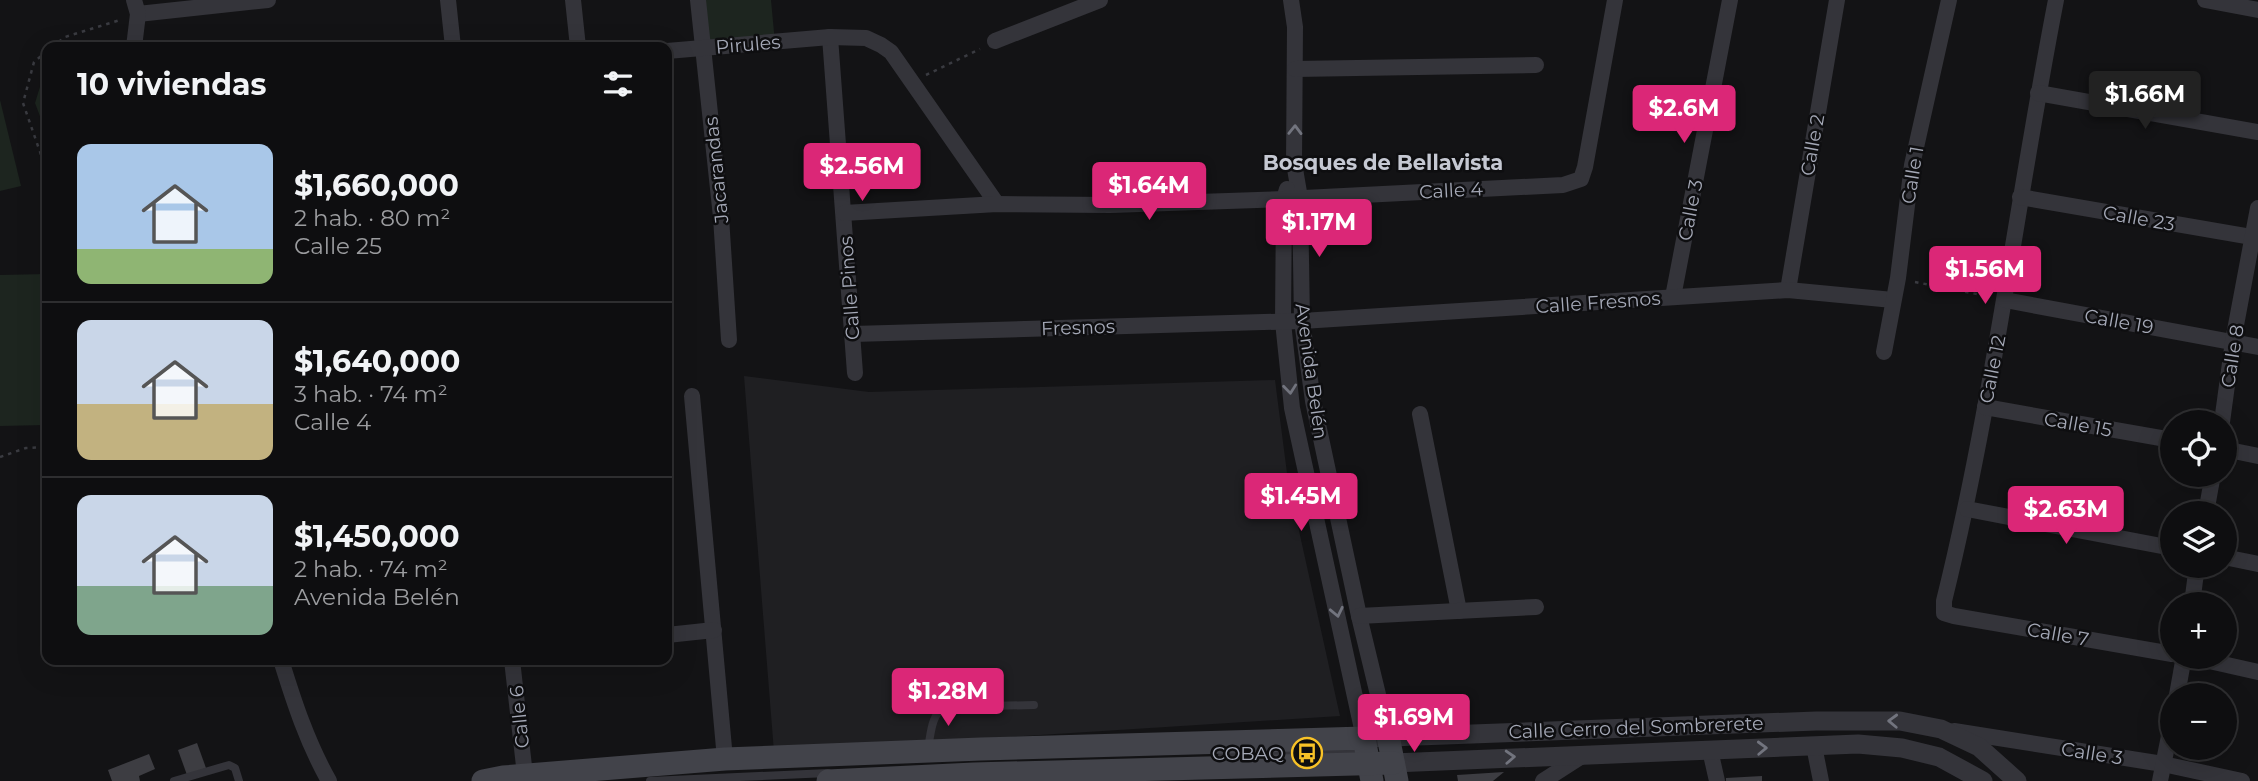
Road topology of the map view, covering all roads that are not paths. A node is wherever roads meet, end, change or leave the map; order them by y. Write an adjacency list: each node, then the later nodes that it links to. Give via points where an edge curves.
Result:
1 (268, 0): 13 (street)
2 (448, 0): 18 (street)
3 (573, 0): 19 (street)
4 (698, 0): 20 (street, Jacarandas)
5 (1100, 0): 16 (street)
6 (1291, 0): 23 (street, Avenida Belén)
7 (1615, 0): 27 (street, Calle 4, via 1581,179 1563,185)
8 (1730, 0): 33 (street, Calle 3)
9 (1837, 0): 32 (street, Calle 2)
10 (1949, 0): 34 (street, Calle 1, via 1912,165)
11 (2056, 0): 24 (street, Calle 12)
12 (2205, 0): 14 (street)
13 (136, 7): 17 (street)
14 (2258, 10)
15 (830, 37): 20 (street, Pirules); 28 (street, Pirules, via 866,38 891,52); 30 (street, Calle Pinos)
16 (995, 41)
17 (134, 42)
18 (452, 42)
19 (577, 42)
20 (703, 48): 21 (street, Pirules); 39 (street, Jacarandas)
21 (672, 51)
22 (1536, 65): 23 (street)
23 (1295, 69): 27 (street, Avenida Belén, one-way to 23)
24 (2038, 93): 25 (street); 26 (street, Calle 12)
25 (2258, 132)
26 (2020, 197): 31 (street, Calle 23); 35 (street, Calle 12)
27 (1292, 199): 28 (street, Calle 4); 36 (street, Avenida Belén); 37 (street, Avenida Belén)
28 (997, 204): 30 (street, Calle 4)
29 (2258, 208): 31 (street, Calle 8)
30 (844, 213): 38 (street, Calle Pinos)
31 (2255, 238): 40 (street, Calle 8)
32 (1788, 290): 33 (street, Calle Fresnos); 34 (street, Calle Fresnos)
33 (1673, 297): 37 (street, Calle Fresnos)
34 (1894, 300): 42 (street, Calle 1)
35 (2005, 300): 40 (street, Calle 19); 45 (street, Calle 12)
36 (1283, 321): 37 (street, Fresnos); 38 (street, Fresnos); 74 (street, Avenida Belén, one-way to 74, via 1292,408)
37 (1302, 321): 58 (street, Avenida Belén, via 1313,401)
38 (853, 334): 43 (street, Calle Pinos)
39 (729, 340)
40 (2233, 341): 41 (street, Calle 19); 46 (street, Calle 8)
41 (2258, 346)
42 (1884, 352)
43 (855, 373)
44 (692, 396): 59 (street)
45 (1984, 407): 48 (street, Calle 15); 51 (street, Calle 12)
46 (2224, 410)
47 (1420, 414): 56 (street)
48 (2160, 438)
49 (2237, 452): 50 (street)
50 (2258, 456)
51 (1967, 509): 52 (street); 57 (street, Calle 12)
52 (2160, 546)
53 (2237, 560): 54 (street)
54 (2258, 564)
55 (1536, 607): 56 (street)
56 (1458, 611): 58 (street)
57 (1944, 613): 61 (street, Calle 7)
58 (1359, 616): 74 (street, Avenida Belén)
59 (714, 631): 60 (street); 73 (street)
60 (672, 635)
61 (2160, 652)
62 (283, 665): 84 (street, via 313,754)
63 (513, 665): 79 (street, Calle 6)
64 (2237, 667): 65 (street)
65 (2258, 672)
66 (1034, 705): 70 (lane, via 945,707 934,718)
67 (1941, 729): 74 (street, Calle Cerro del Sombrerete, one-way to 74, via 1900,721 1816,721); 77 (street, Calle 3); 92 (street, Calle Cerro del Sombrerete, via 1979,747)
68 (1814, 746): 69 (street, Calle Cerro del Sombrerete, one-way to 68); 90 (street); 91 (street, Calle Cerro del Sombrerete, via 1902,748 1938,757)
69 (1710, 750): 71 (street, Calle Cerro del Sombrerete); 89 (street)
70 (927, 751): 73 (main road, Calle Cerro del Sombrerete); 74 (main road, Calle Cerro del Sombrerete)
71 (1587, 753): 74 (street, Calle Cerro del Sombrerete, one-way to 71); 88 (street)
72 (1210, 757): 74 (lane)
73 (725, 759): 79 (main road, Calle Cerro del Sombrerete)
74 (1378, 759): 78 (main road, Calle Cerro del Sombrerete); 81 (lane, via 725,766 615,775)
75 (1143, 760): 86 (lane)
76 (2164, 760): 77 (street)
77 (2163, 764): 93 (street); 94 (street, Calle 3)
78 (1235, 774): 80 (main road, Calle Cerro del Sombrerete)
79 (525, 777): 85 (main road, Calle Cerro del Sombrerete)
80 (974, 778): 87 (main road, Calle Cerro del Sombrerete)
81 (604, 780)
82 (174, 781): 83 (lane, via 229,765)
83 (239, 781)
84 (329, 781)
85 (482, 781)
86 (650, 781)
87 (828, 781)
88 (1543, 781)
89 (1717, 781)
90 (1821, 781)
91 (1983, 781)
92 (2017, 781)
93 (2160, 781)
94 (2242, 781)

